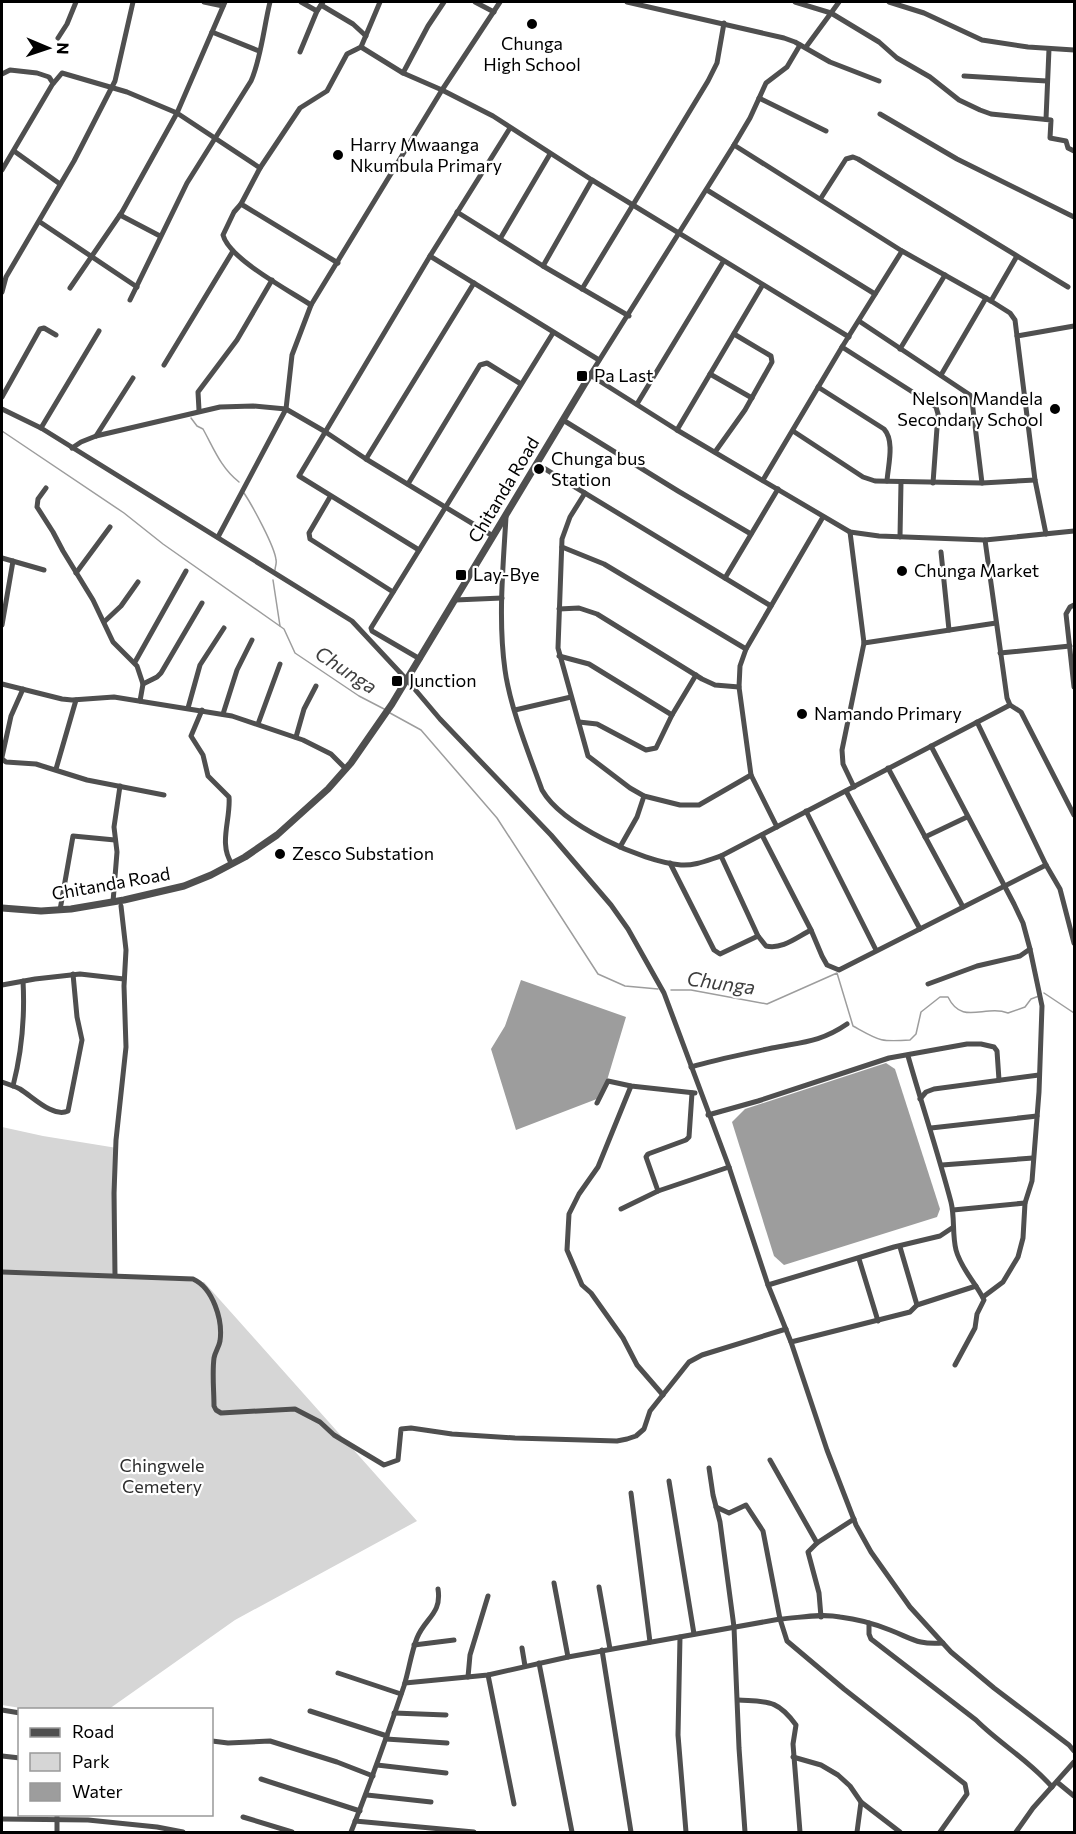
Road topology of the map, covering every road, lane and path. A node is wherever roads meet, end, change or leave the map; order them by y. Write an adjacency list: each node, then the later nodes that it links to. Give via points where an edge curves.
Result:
1 (76, 2): 21 (street)
2 (133, 2): 34 (street, via 115,81)
3 (204, 2): 14 (street)
4 (270, 2): 26 (street)
5 (301, 2): 15 (street)
6 (380, 2): 20 (street)
7 (444, 2): 28 (street)
8 (475, 2): 16 (street)
9 (500, 2): 16 (street)
10 (627, 2): 18 (street)
11 (795, 2): 17 (street)
12 (839, 2): 17 (street)
13 (889, 2): 24 (street, via 924,13 982,40)
14 (224, 4): 19 (street)
15 (320, 6): 20 (street); 27 (street)
16 (494, 12): 35 (street)
17 (831, 13): 23 (street); 39 (street, via 930,76 959,100 991,114)
18 (724, 23): 23 (street); 54 (street, via 714,69)
19 (212, 32): 26 (street); 37 (street)
20 (366, 36): 22 (street)
21 (58, 38)
22 (361, 46): 28 (street); 47 (street, via 347,54 327,91 300,108)
23 (803, 46): 31 (street, via 830,62); 36 (street, via 787,67 767,81)
24 (1049, 49): 25 (street); 32 (street)
25 (1074, 50)
26 (259, 51): 42 (street, via 251,81)
27 (300, 52)
28 (403, 73): 35 (street)
29 (2, 74): 33 (street, via 10,70 37,73)
30 (964, 76): 32 (street)
31 (879, 81)
32 (1047, 81): 39 (street)
33 (53, 83): 34 (street, via 66,73); 44 (street)
34 (110, 88): 37 (street); 50 (street)
35 (442, 90): 40 (street); 68 (street)
36 (759, 98): 41 (street); 43 (street)
37 (177, 113): 42 (street); 56 (street)
38 (880, 114): 57 (street, via 957,159)
39 (1046, 119): 45 (street, via 1052,121 1051,139 1066,141)
40 (510, 128): 46 (street); 55 (street)
41 (826, 131)
42 (215, 140): 47 (street); 60 (street)
43 (734, 145): 51 (street); 52 (street)
44 (14, 151): 48 (street); 50 (street)
45 (1074, 151)
46 (550, 154): 49 (street); 61 (street)
47 (260, 168): 53 (street)
48 (2, 170)
49 (592, 180): 54 (street); 69 (street)
50 (60, 184): 58 (street)
51 (707, 190): 59 (street); 79 (street)
52 (821, 198): 63 (street); 66 (street, via 846,159 853,157)
53 (241, 204): 62 (street, via 223,235); 68 (street)
54 (633, 205): 59 (street); 77 (street)
55 (458, 212): 61 (street); 65 (street)
56 (120, 215): 60 (street); 64 (street)
57 (1074, 217)
58 (39, 222): 64 (street); 78 (street, via 6,278)
59 (680, 233): 67 (street); 83 (street)
60 (160, 236): 74 (street)
61 (500, 239): 69 (street)
62 (233, 251): 71 (street); 95 (street)
63 (902, 251): 70 (street); 79 (street)
64 (92, 256): 74 (street); 76 (street)
65 (430, 256): 72 (street); 111 (street)
66 (1017, 256): 75 (street); 80 (street)
67 (723, 262): 73 (street); 104 (street)
68 (338, 263): 82 (street)
69 (543, 266): 77 (street)
70 (945, 275): 80 (street); 93 (street)
71 (273, 280): 82 (street); 107 (street, via 237,340 198,392)
72 (474, 283): 87 (street); 116 (street)
73 (762, 286): 89 (street); 91 (street)
74 (137, 287): 81 (street)
75 (1068, 287)
76 (70, 288)
77 (582, 289): 83 (street)
78 (2, 292)
79 (875, 294): 84 (street)
80 (989, 299): 90 (street, via 1010,313); 98 (street)
81 (130, 300)
82 (311, 305): 105 (street, via 292,355)
83 (629, 316): 94 (street)
84 (859, 321): 91 (street); 93 (street)
85 (1074, 326): 90 (street)
86 (99, 331): 109 (street)
87 (553, 333): 94 (street); 100 (street)
88 (56, 334): 102 (street, via 40,330)
89 (734, 334): 96 (street); 103 (street, via 772,358)
90 (1017, 336): 119 (street)
91 (849, 337): 92 (street)
92 (842, 347): 101 (street); 122 (street, via 936,407)
93 (900, 348): 98 (street)
94 (599, 360): 97 (street)
95 (164, 365)
96 (710, 374): 103 (street); 110 (street)
97 (591, 375): 104 (street); 108 (street, Chitanda Road)
98 (941, 375): 123 (street, via 967,392 972,401)
99 (133, 378): 113 (street)
100 (521, 384): 124 (street, via 488,363 480,365); 129 (street)
101 (819, 387): 112 (street); 120 (street, via 888,434)
102 (2, 397)
103 (752, 398): 115 (street)
104 (637, 404): 110 (street)
105 (286, 409): 107 (street, via 235,406); 111 (street); 138 (street)
106 (2, 410): 109 (street)
107 (199, 410): 113 (street)
108 (563, 420): 117 (street, Chitanda Road); 135 (street)
109 (40, 429): 114 (street)
110 (677, 430): 115 (street)
111 (324, 431): 116 (street); 128 (street, via 299,476)
112 (793, 431): 118 (street); 120 (street, via 863,477)
113 (96, 436): 114 (street)
114 (72, 448): 138 (street)
115 (714, 452): 118 (street)
116 (366, 459): 124 (street)
117 (537, 464): 127 (street); 130 (street, Chitanda Road)
118 (763, 480): 126 (street)
119 (1035, 480): 123 (street); 136 (street)
120 (887, 481): 121 (street)
121 (900, 482): 122 (street); 139 (street)
122 (933, 483): 123 (street)
123 (982, 483)
124 (408, 484): 129 (street)
125 (46, 488): 148 (street, via 37,507)
126 (778, 489): 131 (street); 135 (street)
127 (585, 493): 141 (street, via 563,532); 149 (street)
128 (330, 497): 142 (street); 151 (street, via 309,533 310,539)
129 (446, 508): 137 (street); 142 (street)
130 (506, 517): 137 (street, Chitanda Road); 152 (street)
131 (823, 517): 134 (street); 156 (street)
132 (110, 527): 148 (street)
133 (1074, 531): 136 (street)
134 (850, 532): 139 (street); 164 (street)
135 (750, 534): 149 (street)
136 (1046, 534): 140 (street)
137 (493, 536): 153 (street, Chitanda Road)
138 (218, 537): 173 (street, via 352,621)
139 (900, 537): 140 (street)
140 (984, 540): 159 (street)
141 (562, 547): 157 (street); 166 (street, via 604,564)
142 (419, 550): 151 (street)
143 (941, 552): 162 (street)
144 (2, 558): 145 (street)
145 (13, 561): 146 (street); 160 (street)
146 (44, 570)
147 (186, 571): 170 (street)
148 (76, 573): 158 (street)
149 (725, 578): 156 (street)
150 (138, 582): 158 (street)
151 (393, 592): 169 (street, via 371,629)
152 (502, 598): 153 (street); 186 (street, via 505,671)
153 (455, 600): 169 (street, Chitanda Road)
154 (202, 603): 175 (street, via 164,669)
155 (1074, 605): 165 (street, via 1066,614)
156 (771, 606): 166 (street)
157 (559, 609): 168 (street); 172 (street, via 579,608 597,614)
158 (104, 622): 170 (street, via 113,642)
159 (996, 623): 162 (street); 167 (street)
160 (2, 625)
161 (224, 628): 184 (street, via 200,665)
162 (949, 630): 164 (street)
163 (252, 640): 187 (street, via 237,670)
164 (864, 643): 200 (street, via 842,750 843,764)
165 (1070, 646): 167 (street); 178 (street)
166 (746, 649): 177 (street, via 740,666)
167 (1000, 652): 183 (street)
168 (559, 656): 180 (street); 188 (street, via 589,664)
169 (420, 659): 173 (street, Chitanda Road)
170 (135, 662): 175 (street)
171 (280, 664): 191 (street)
172 (696, 675): 177 (street, via 715,685); 188 (street)
173 (407, 680): 197 (street, Chitanda Road); 234 (street, via 551,835 618,914 664,993)
174 (2, 684): 179 (street)
175 (143, 684): 182 (street)
176 (316, 686): 192 (street)
177 (740, 687): 198 (street)
178 (1074, 687)
179 (23, 689): 181 (street); 194 (street, via 11,716)
180 (572, 697): 186 (street); 189 (street)
181 (76, 700): 182 (street); 196 (street)
182 (140, 700): 184 (street)
183 (1010, 705): 190 (street); 205 (street, via 1021,712)
184 (188, 708): 185 (street)
185 (202, 710): 187 (street); 213 (street, via 192,738 203,755 208,776 229,797 226,846)
186 (515, 710): 211 (street, via 544,794 582,826)
187 (223, 714): 191 (street)
188 (672, 715): 189 (street, via 658,746 646,750 605,728)
189 (579, 722): 203 (street, via 588,756)
190 (977, 722): 193 (street); 215 (street)
191 (258, 724): 192 (street)
192 (296, 737): 197 (street, via 331,754)
193 (931, 746): 195 (street); 206 (street)
194 (2, 758): 196 (street, via 6,762)
195 (888, 768): 200 (street); 209 (street)
196 (56, 769): 199 (street)
197 (346, 769): 213 (street, Chitanda Road, via 277,835)
198 (751, 775): 203 (street, via 692,806); 207 (street)
199 (120, 786): 202 (street); 210 (street)
200 (854, 787): 201 (street)
201 (846, 791): 204 (street); 221 (street)
202 (164, 795)
203 (644, 796): 211 (street)
204 (806, 811): 207 (street); 226 (street)
205 (1074, 814)
206 (968, 817): 209 (street); 216 (street)
207 (777, 827): 208 (street)
208 (762, 835): 212 (street); 222 (street)
209 (925, 837): 219 (street)
210 (115, 840): 217 (street); 220 (street, via 73,836)
211 (620, 847): 214 (street)
212 (721, 855): 214 (street, via 693,864); 223 (street)
213 (232, 864): 217 (street, Chitanda Road, via 183,886)
214 (670, 864): 223 (street, via 717,953)
215 (1046, 865): 216 (street); 224 (street, via 1064,900)
216 (1003, 887): 219 (street); 225 (street, via 1023,923)
217 (117, 904): 220 (street, Chitanda Road); 228 (street, via 126,950)
218 (2, 908): 220 (street, Chitanda Road)
219 (963, 908): 221 (street)
220 (60, 910)
221 (920, 929): 226 (street)
222 (811, 930): 223 (street, via 774,948 766,946); 226 (street, via 827,965 839,970)
223 (758, 936)
224 (1074, 943)
225 (1030, 949): 230 (street, via 1012,959 977,966); 235 (street, via 1042,1006)
226 (876, 950)
227 (73, 974): 228 (street); 229 (street); 238 (street, via 82,1040 68,1111 51,1110)
228 (124, 979): 258 (street, via 126,1047 116,1140)
229 (23, 981): 231 (street); 238 (street, via 23,1033)
230 (928, 984)
231 (2, 985)
232 (847, 1024): 234 (street, via 826,1037 803,1044)
233 (908, 1056): 236 (street, via 967,1044 990,1045 997,1051); 242 (street); 244 (street, via 889,1058)
234 (691, 1067): 241 (street)
235 (1040, 1075): 236 (street); 245 (street)
236 (999, 1080): 242 (street, via 934,1089)
237 (2, 1082): 238 (street)
238 (13, 1086)
239 (632, 1086): 240 (street); 243 (street, via 608,1081); 267 (street, via 598,1167 569,1214 567,1250 582,1285 623,1338 637,1365)
240 (692, 1093): 241 (street); 250 (street, via 689,1137 646,1157)
241 (700, 1094): 244 (street)
242 (920, 1099): 246 (street)
243 (597, 1103)
244 (708, 1115): 249 (street)
245 (1037, 1116): 246 (street); 247 (street)
246 (931, 1128): 248 (street)
247 (1033, 1158): 248 (street); 251 (street, via 1032,1181)
248 (942, 1165): 253 (street)
249 (729, 1167): 250 (street); 259 (street)
250 (658, 1191): 252 (street)
251 (1024, 1203): 253 (street); 261 (street, via 1018,1257 1003,1282)
252 (621, 1209)
253 (953, 1210): 254 (street)
254 (952, 1228): 255 (street, via 940,1236); 260 (street, via 960,1262)
255 (900, 1247): 256 (street); 262 (street)
256 (859, 1259): 259 (street); 263 (street)
257 (2, 1272): 258 (street)
258 (115, 1275): 267 (street, via 193,1279 208,1294 221,1330 214,1355 216,1410 221,1413 295,1409 384,1465 398,1460 401,1430 411,1428 515,1438 627,1439 644,1429 650,1411)
259 (768, 1285): 264 (street)
260 (976, 1286): 261 (street); 262 (street)
261 (983, 1297): 266 (street, via 975,1328)
262 (917, 1305): 263 (street, via 910,1312)
263 (878, 1321): 265 (street)
264 (786, 1329): 265 (street); 267 (street, via 692,1360)
265 (791, 1342): 273 (street)
266 (955, 1365)
267 (663, 1395)
268 (770, 1460): 274 (street)
269 (709, 1468): 272 (street)
270 (669, 1481): 283 (street)
271 (631, 1494): 286 (street)
272 (716, 1507): 280 (street, via 729,1513 746,1505 763,1531); 282 (street)
273 (854, 1519): 274 (street); 287 (street, via 870,1552 895,1588)
274 (818, 1543): 279 (street, via 808,1556 819,1593)
275 (554, 1583): 292 (street)
276 (599, 1587): 290 (street)
277 (438, 1589): 288 (street, via 439,1603)
278 (488, 1596): 297 (street, via 470,1655)
279 (821, 1617): 280 (street); 281 (street, via 838,1616)
280 (780, 1619): 282 (street); 342 (street, via 791,1645 965,1784 967,1794)
281 (869, 1623): 287 (street, via 925,1644); 319 (street, via 871,1640 976,1720)
282 (734, 1627): 283 (street); 300 (street)
283 (694, 1634): 284 (street)
284 (680, 1637): 286 (street); 337 (street, via 678,1735)
285 (454, 1640): 288 (street)
286 (650, 1642): 290 (street)
287 (943, 1643): 309 (street)
288 (414, 1645): 298 (street)
289 (522, 1648): 294 (street)
290 (610, 1649): 291 (street)
291 (602, 1650): 292 (street); 336 (street)
292 (568, 1657): 293 (street)
293 (539, 1663): 294 (street); 335 (street)
294 (525, 1666): 296 (street)
295 (338, 1673): 299 (street)
296 (488, 1675): 297 (street); 324 (street)
297 (468, 1677): 298 (street)
298 (405, 1683): 299 (street)
299 (401, 1694): 304 (street)
300 (738, 1700): 311 (street, via 772,1702 786,1711 796,1725); 338 (street)
301 (2, 1710): 303 (street)
302 (310, 1711): 306 (street)
303 (18, 1713)
304 (394, 1713): 305 (street); 306 (street)
305 (446, 1714)
306 (386, 1737): 308 (street); 314 (street)
307 (213, 1741): 316 (street, via 270,1742)
308 (447, 1743)
309 (1074, 1751)
310 (2, 1756): 312 (street)
311 (793, 1757): 323 (street, via 838,1775); 339 (street)
312 (18, 1758)
313 (1074, 1762): 318 (street)
314 (377, 1765): 315 (street); 316 (street)
315 (446, 1773)
316 (373, 1776): 320 (street)
317 (261, 1779): 325 (street)
318 (1057, 1782): 319 (street); 321 (street)
319 (1052, 1787): 343 (street)
320 (367, 1795): 322 (street); 325 (street)
321 (1074, 1796)
322 (431, 1802)
323 (861, 1802): 340 (street); 341 (street)
324 (514, 1804)
325 (360, 1811): 329 (street)
326 (57, 1817): 328 (street); 330 (street); 331 (street)
327 (243, 1817): 332 (street)
328 (2, 1819)
329 (355, 1821): 333 (street); 334 (street)
330 (57, 1833)
331 (183, 1833)
332 (292, 1833)
333 (351, 1833)
334 (474, 1833)
335 (572, 1833)
336 (631, 1833)
337 (687, 1833)
338 (745, 1833)
339 (800, 1833)
340 (857, 1833)
341 (900, 1833)
342 (940, 1833)
343 (1016, 1833)

